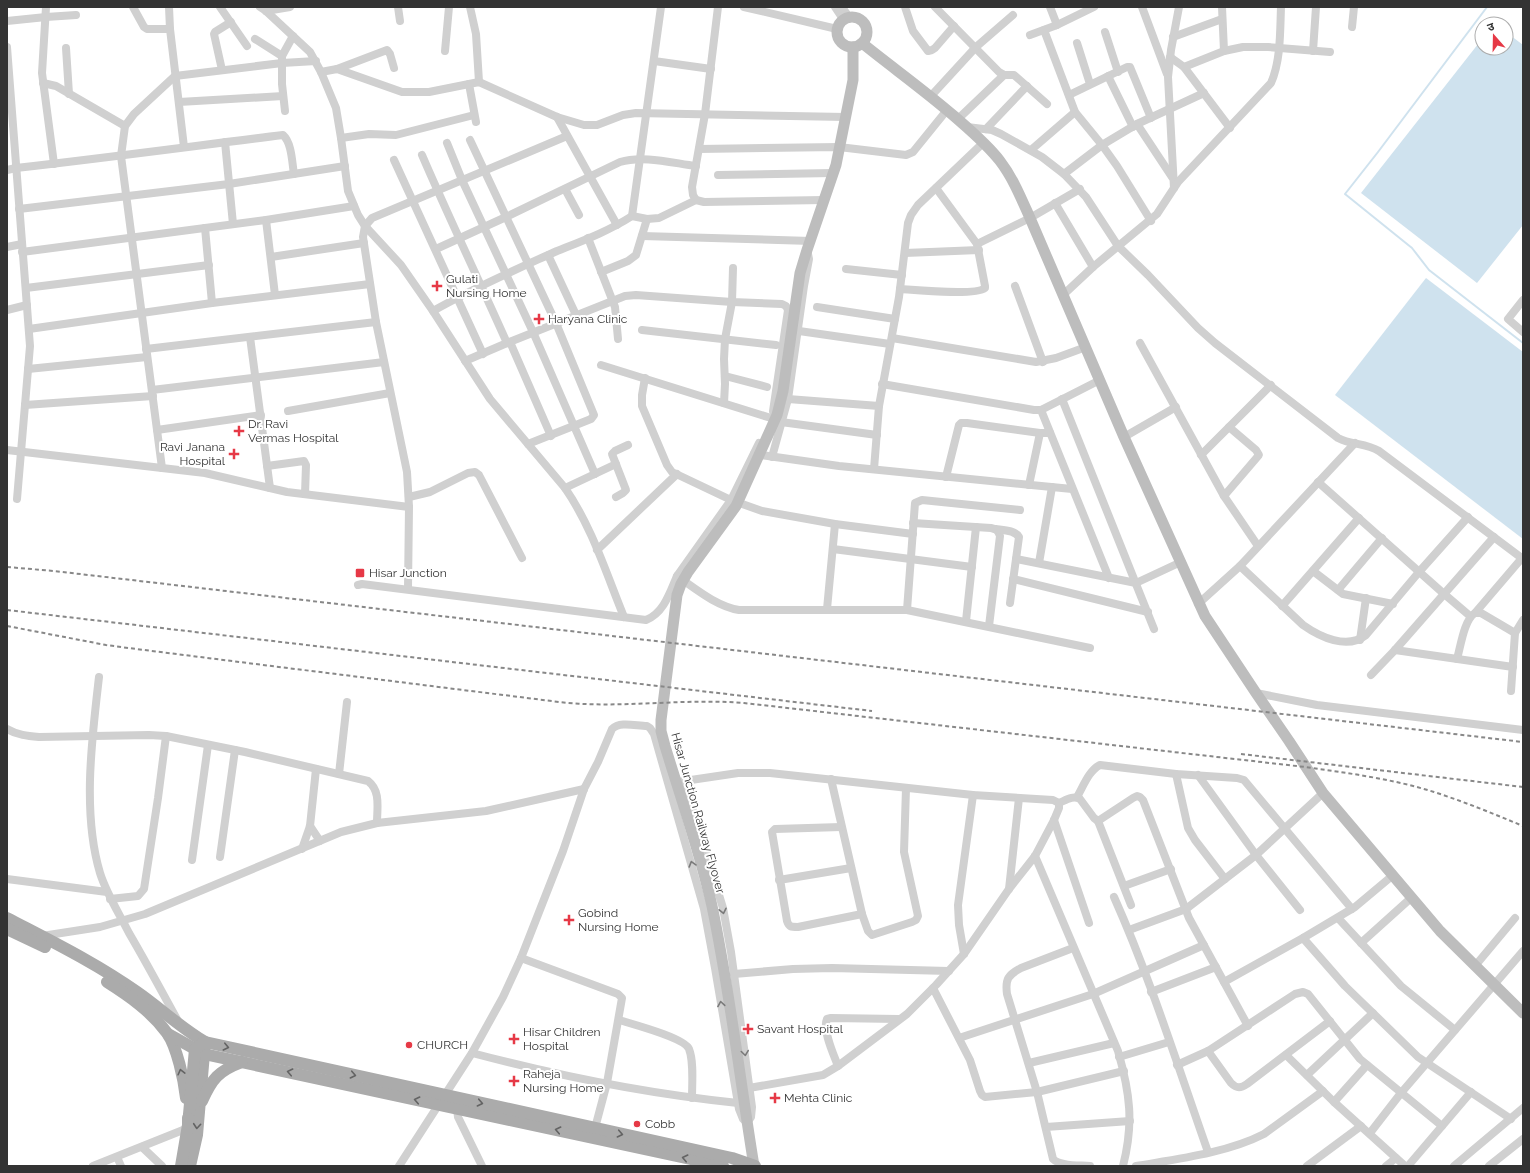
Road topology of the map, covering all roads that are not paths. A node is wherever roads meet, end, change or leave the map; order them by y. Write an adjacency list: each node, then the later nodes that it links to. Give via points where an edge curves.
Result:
1 (46, 7): 28 (street)
2 (133, 7): 37 (street, via 147,29)
3 (169, 7): 37 (street)
4 (220, 7): 33 (street)
5 (284, 7): 25 (street)
6 (398, 7): 32 (street)
7 (449, 7): 51 (street)
8 (470, 7): 71 (street, via 476,34)
9 (661, 7): 59 (street)
10 (718, 7): 63 (street)
11 (744, 7): 29 (street)
12 (767, 7): 29 (street)
13 (835, 7): 29 (street)
14 (842, 7): 29 (street)
15 (905, 7): 35 (street, via 913,31 928,51 935,48)
16 (935, 7): 35 (street)
17 (1050, 7): 34 (street)
18 (1094, 7): 34 (street)
19 (1142, 7): 70 (street)
20 (1179, 7): 42 (street)
21 (1222, 7): 30 (street)
22 (1281, 7): 50 (street)
23 (1316, 7): 53 (street)
24 (1354, 7): 36 (street)
25 (263, 9): 41 (street)
26 (76, 15): 28 (street)
27 (1013, 15): 48 (street)
28 (46, 17): 31 (street); 72 (street)
29 (846, 19): 45 (main road, via 864,23 867,28 867,34); 45 (main road, via 837,35 839,40 845,46)
30 (1222, 19): 42 (street); 52 (street)
31 (7, 21)
32 (400, 21)
33 (231, 22): 46 (street); 64 (street, via 214,34)
34 (1057, 24): 38 (street)
35 (954, 26): 48 (street)
36 (1352, 27)
37 (170, 29): 68 (street)
38 (1044, 30): 40 (street); 78 (street)
39 (1105, 32): 66 (street)
40 (1030, 35)
41 (293, 36): 57 (street); 58 (street)
42 (1173, 37): 55 (street)
43 (255, 39): 57 (street)
44 (1077, 43): 74 (street)
45 (858, 45): 80 (main road); 90 (main road, Hisar Junction Railway Flyover)
46 (247, 46)
47 (7, 47): 56 (street)
48 (976, 47): 67 (street); 80 (street)
49 (66, 48): 77 (street)
50 (1278, 48): 52 (street, via 1243,47); 53 (street); 97 (street, via 1275,74 1271,83)
51 (445, 51)
52 (1224, 51): 60 (street)
53 (1313, 51): 54 (street)
54 (1330, 52)
55 (1170, 57): 60 (street); 70 (street)
56 (7, 58): 83 (street)
57 (282, 60): 58 (street); 64 (street); 79 (street)
58 (316, 61): 65 (street)
59 (654, 61): 63 (street); 88 (street)
60 (1184, 66): 76 (street)
61 (394, 68): 62 (street, via 387,50)
62 (337, 69): 65 (street); 73 (street, via 402,92 429,92)
63 (711, 69): 89 (street)
64 (222, 70): 68 (street)
65 (321, 72): 100 (street, via 336,108)
66 (1118, 72): 69 (street); 92 (street, via 1129,67 1132,69)
67 (1004, 75): 75 (street, via 1014,75); 93 (street)
68 (175, 76): 81 (street); 94 (street, via 134,114)
69 (1108, 76): 74 (street); 95 (street)
70 (1168, 77): 84 (street)
71 (479, 82): 73 (street); 91 (street)
72 (43, 83): 77 (street, via 56,86); 114 (street)
73 (469, 84): 100 (street, via 475,119 396,135 369,134)
74 (1090, 84): 78 (street)
75 (1027, 86): 82 (street); 98 (street)
76 (1204, 93): 84 (street); 97 (street)
77 (69, 94): 94 (street)
78 (1069, 94): 87 (street)
79 (283, 96): 81 (street); 86 (street)
80 (931, 96): 85 (main road)
81 (179, 102): 106 (street)
82 (1047, 104)
83 (9, 106): 117 (street)
84 (1169, 109): 92 (street); 125 (street)
85 (947, 110): 93 (main road); 107 (street, via 909,154)
86 (286, 111)
87 (1075, 112): 105 (street); 109 (street)
88 (645, 113): 89 (street); 91 (street, via 623,114 603,123 590,125); 112 (street)
89 (705, 114): 90 (street); 108 (street)
90 (846, 117): 107 (main road, Hisar Junction Railway Flyover)
91 (557, 118): 99 (street)
92 (1151, 118): 95 (street)
93 (958, 119): 96 (main road)
94 (125, 126): 111 (street)
95 (1135, 126): 105 (street); 125 (street)
96 (967, 127): 98 (street); 104 (main road)
97 (1230, 128): 129 (street)
98 (986, 129): 109 (street)
99 (567, 136): 119 (street); 124 (street)
100 (341, 138): 115 (street)
101 (470, 140): 119 (street)
102 (225, 142): 106 (street); 121 (street, via 284,136); 127 (street)
103 (447, 143): 126 (street)
104 (983, 143): 128 (street); 143 (main road, via 1007,172)
105 (1102, 145): 122 (street); 146 (street)
106 (184, 147): 111 (street)
107 (840, 148): 108 (street); 120 (main road, Hisar Junction Railway Flyover)
108 (699, 149): 116 (street)
109 (1031, 150): 122 (street)
110 (422, 154): 132 (street)
111 (121, 156): 114 (street); 133 (street)
112 (639, 159): 116 (street); 124 (street, via 620,162); 141 (street)
113 (394, 160): 136 (street)
114 (54, 164): 117 (street)
115 (345, 166): 121 (street); 138 (street, via 348,191)
116 (696, 166): 134 (street, via 692,187)
117 (16, 168): 118 (street); 139 (street)
118 (7, 170)
119 (485, 171): 126 (street); 142 (street)
120 (833, 173): 123 (street); 135 (main road, Hisar Junction Railway Flyover)
121 (294, 174): 127 (street)
122 (1064, 174): 131 (street)
123 (718, 175)
124 (590, 177): 130 (street); 148 (street)
125 (1173, 178): 129 (street)
126 (462, 180): 132 (street); 150 (street)
127 (229, 184): 133 (street); 147 (street)
128 (936, 188): 160 (street); 163 (street, via 910,215)
129 (1174, 188): 146 (street)
130 (566, 189): 140 (street); 142 (street)
131 (1080, 189): 137 (street); 158 (street)
132 (437, 191): 136 (street); 154 (street)
133 (126, 197): 139 (street); 153 (street)
134 (696, 200): 135 (street); 144 (street, via 658,218)
135 (824, 200): 157 (main road, Hisar Junction Railway Flyover)
136 (414, 201): 149 (street, via 372,218); 162 (street)
137 (1055, 203): 143 (street); 168 (street)
138 (354, 206): 145 (street); 149 (street)
139 (18, 209): 161 (street)
140 (579, 215)
141 (632, 216): 144 (street); 148 (street)
142 (506, 217): 150 (street); 166 (street)
143 (1030, 218): 160 (street); 181 (main road)
144 (647, 219): 152 (street)
145 (266, 220): 147 (street); 165 (street)
146 (1151, 220): 158 (street)
147 (233, 224): 151 (street)
148 (616, 225): 155 (street)
149 (365, 226): 156 (street); 190 (street, via 401,265)
150 (484, 227): 154 (street); 172 (street)
151 (205, 228): 153 (street); 167 (street)
152 (642, 236): 157 (street); 171 (street, via 632,259)
153 (131, 238): 161 (street); 173 (street)
154 (460, 238): 162 (street); 176 (street)
155 (588, 238): 164 (street); 171 (street)
156 (364, 244): 165 (street); 175 (street)
157 (809, 245): 198 (street); 235 (main road, Hisar Junction Railway Flyover, via 800,274)
158 (1118, 246): 168 (street); 222 (street, via 1198,328)
159 (7, 247): 161 (street)
160 (978, 247): 163 (street); 179 (street, via 985,286 982,290 947,292)
161 (22, 248): 178 (street)
162 (436, 249): 182 (street)
163 (905, 253): 174 (street)
164 (548, 255): 166 (street); 192 (street)
165 (271, 257): 180 (street)
166 (528, 264): 172 (street); 195 (street)
167 (208, 265): 173 (street); 186 (street)
168 (1093, 267): 181 (street)
169 (733, 268): 185 (street)
170 (846, 269): 174 (street)
171 (601, 272): 183 (street)
172 (507, 274): 176 (street); 199 (street)
173 (136, 275): 178 (street); 191 (street)
174 (902, 275): 179 (street)
175 (370, 284): 180 (street); 194 (street)
176 (482, 285): 182 (street); 205 (street)
177 (1015, 286): 214 (street)
178 (26, 288): 187 (street)
179 (900, 289): 193 (street)
180 (275, 295): 186 (street)
181 (1063, 295): 208 (main road)
182 (457, 297): 190 (street); 210 (street)
183 (613, 300): 185 (street, via 636,295); 192 (street); 202 (street)
184 (1523, 300): 200 (street, via 1508,319)
185 (732, 302): 203 (street); 235 (street, via 782,304 788,310 774,405)
186 (212, 303): 191 (street)
187 (27, 305): 189 (street); 196 (street)
188 (817, 307): 193 (street)
189 (7, 310)
190 (433, 311): 212 (street)
191 (142, 314): 196 (street); 209 (street)
192 (576, 315): 195 (street)
193 (895, 319): 204 (street)
194 (376, 322): 201 (street); 213 (street)
195 (556, 324): 199 (street); 236 (street, via 594,415 591,419)
196 (29, 329): 216 (street)
197 (642, 330): 203 (street)
198 (799, 331): 204 (street); 226 (street)
199 (533, 332): 205 (street); 236 (street)
200 (1523, 332)
201 (250, 337): 209 (street); 218 (street)
202 (618, 339)
203 (725, 339): 207 (street); 217 (street)
204 (891, 341): 214 (street); 221 (street)
205 (508, 342): 210 (street); 242 (street)
206 (1140, 342): 231 (street)
207 (776, 344)
208 (1086, 347): 214 (street); 220 (main road)
209 (146, 348): 211 (street)
210 (483, 354): 212 (street)
211 (147, 357): 216 (street); 224 (street)
212 (465, 361): 245 (street, via 490,399)
213 (384, 362): 218 (street); 225 (street)
214 (1043, 362)
215 (601, 365): 219 (street)
216 (28, 368): 229 (street)
217 (725, 376): 223 (street); 228 (street)
218 (256, 377): 224 (street); 234 (street)
219 (645, 378): 228 (street); 257 (street, via 641,401 644,411 666,465)
220 (1100, 380): 227 (street); 243 (main road)
221 (882, 384): 230 (street); 232 (street)
222 (1271, 385): 237 (street); 244 (street, via 1338,438)
223 (767, 387)
224 (152, 393): 229 (street); 238 (street)
225 (390, 393): 233 (street); 267 (street, via 407,472)
226 (788, 399): 230 (street); 235 (street)
227 (1062, 399): 232 (street); 298 (street)
228 (724, 403): 235 (street)
229 (25, 404): 248 (street)
230 (879, 406): 241 (street)
231 (1176, 407): 243 (street); 250 (street)
232 (1041, 410): 239 (street)
233 (288, 411)
234 (261, 415): 238 (street); 253 (street)
235 (777, 419): 241 (street); 249 (street); 251 (street); 443 (main road, Hisar Junction Railway Flyover, via 736,506 681,584 677,595 661,720 661,731 706,881 720,946)
236 (574, 426): 242 (street); 256 (street)
237 (1229, 427): 250 (street); 266 (street, via 1259,455)
238 (157, 430): 254 (street)
239 (1050, 433): 240 (street); 264 (street)
240 (1040, 434): 258 (street, via 961,423); 260 (street)
241 (877, 435): 255 (street)
242 (551, 436): 245 (street)
243 (1124, 437): 289 (main road)
244 (1355, 443): 259 (street); 273 (street, via 1366,444 1379,451)
245 (528, 444): 263 (street)
246 (628, 445): 252 (street, via 613,452)
247 (7, 450): 248 (street)
248 (21, 451): 254 (street); 269 (street)
249 (753, 454): 251 (street); 270 (street)
250 (1202, 454): 266 (street)
251 (772, 457): 255 (street)
252 (616, 464): 256 (street); 268 (street, via 626,490)
253 (267, 466): 262 (street); 265 (street, via 304,461)
254 (162, 468): 262 (street, via 205,473)
255 (874, 469): 258 (street)
256 (595, 474): 263 (street)
257 (677, 474): 270 (street); 284 (street)
258 (946, 477): 260 (street)
259 (1318, 482): 274 (street); 282 (street)
260 (1029, 485): 261 (street)
261 (1052, 487): 264 (street); 290 (street)
262 (270, 488): 265 (street)
263 (565, 488): 284 (street, via 576,504)
264 (1072, 489): 296 (street)
265 (305, 494): 271 (street)
266 (1224, 496): 282 (street)
267 (409, 497): 271 (street); 285 (street, via 430,492 475,472 479,475)
268 (616, 497)
269 (17, 499)
270 (731, 500): 276 (street, via 762,511); 295 (street)
271 (409, 507): 300 (street)
272 (1020, 510): 275 (street, via 918,501 914,506)
273 (1468, 517): 280 (street); 294 (street)
274 (1359, 518): 281 (street); 293 (street)
275 (913, 523): 277 (street); 279 (street)
276 (835, 524): 279 (street); 283 (street)
277 (976, 527): 278 (street); 292 (street)
278 (996, 529): 286 (street, via 1017,534 1019,537); 315 (street, via 1000,536)
279 (913, 534): 287 (street)
280 (1494, 537): 288 (street); 302 (street)
281 (1382, 538): 294 (street); 301 (street)
282 (1258, 546): 291 (street)
283 (833, 549): 287 (street); 308 (street)
284 (597, 550): 312 (street)
285 (522, 558)
286 (1016, 558): 290 (street); 297 (street)
287 (911, 559): 292 (street); 309 (street)
288 (1522, 559): 311 (street)
289 (1182, 562): 298 (street); 305 (main road)
290 (1039, 563): 296 (street)
291 (1240, 566): 305 (street); 307 (street)
292 (972, 567): 314 (street)
293 (1312, 571): 301 (street); 307 (street)
294 (1419, 572): 302 (street); 306 (street)
295 (677, 576): 308 (street, via 712,600 729,608); 312 (street, via 663,607 652,618 646,620)
296 (1109, 578): 298 (street)
297 (1013, 579): 304 (street); 310 (street)
298 (1136, 583): 310 (street)
299 (358, 585): 300 (street)
300 (408, 589): 312 (street)
301 (1338, 590): 303 (street, via 1350,596)
302 (1443, 593): 311 (street); 320 (street)
303 (1366, 598): 306 (street); 318 (street)
304 (1010, 603)
305 (1198, 604): 326 (main road)
306 (1392, 604): 318 (street)
307 (1282, 606): 318 (street, via 1303,625 1320,635 1346,642)
308 (827, 609): 309 (street)
309 (907, 610): 314 (street)
310 (1148, 612): 316 (street)
311 (1473, 614): 317 (street, via 1480,613); 321 (street, via 1467,622)
312 (624, 617)
313 (1523, 620): 317 (street)
314 (966, 621): 315 (street)
315 (989, 626): 319 (street)
316 (1154, 629)
317 (1515, 633): 322 (street)
318 (1360, 640)
319 (1090, 648)
320 (1395, 650): 321 (street); 323 (street)
321 (1457, 659): 322 (street)
322 (1513, 667): 325 (street)
323 (1371, 675)
324 (99, 676): 331 (street)
325 (1511, 691)
326 (1256, 693): 329 (street, via 1317,705); 343 (main road)
327 (347, 702): 335 (street)
328 (7, 729): 331 (street, via 23,736)
329 (1523, 730)
330 (166, 736): 331 (street); 332 (street); 368 (street, via 144,889 138,896)
331 (92, 737): 368 (street, via 91,822 95,852)
332 (208, 745): 333 (street); 359 (street)
333 (235, 750): 334 (street); 358 (street)
334 (316, 769): 335 (street); 351 (street)
335 (339, 774): 350 (street, via 368,781 373,785 377,796)
336 (1176, 774): 337 (street); 345 (street, via 1100,765 1092,772); 363 (street, via 1188,828)
337 (1198, 775): 353 (street, via 1244,780); 356 (street)
338 (831, 779): 339 (street, via 756,772); 341 (street); 352 (street)
339 (684, 781): 340 (street); 395 (street, one-way to 395, via 723,908)
340 (669, 784): 342 (street, via 653,731 646,726 620,725 612,729); 437 (street, one-way to 340, via 704,909)
341 (906, 788): 344 (street); 375 (street, via 904,852 918,916 912,922 872,934)
342 (584, 789): 350 (street, via 486,811); 390 (street)
343 (1322, 793): 353 (street); 362 (main road)
344 (973, 795): 346 (street); 389 (street, via 958,905)
345 (1077, 797): 347 (street); 349 (street)
346 (1019, 798): 347 (street, via 1053,800); 367 (street)
347 (1059, 803): 348 (street)
348 (1054, 820): 357 (street); 380 (street)
349 (1098, 821): 361 (street, via 1133,798 1140,797); 366 (street)
350 (377, 823): 354 (street, via 341,832)
351 (310, 826): 354 (street); 355 (street)
352 (841, 827): 360 (street); 365 (street, via 773,830 771,834)
353 (1285, 828): 356 (street); 373 (street)
354 (320, 841): 355 (street)
355 (302, 849): 379 (street, via 167,906)
356 (1256, 855): 363 (street); 374 (street)
357 (1035, 856): 367 (street); 387 (street)
358 (220, 857)
359 (192, 860)
360 (851, 868): 365 (street); 375 (street)
361 (1171, 869): 366 (street); 372 (street)
362 (1392, 876): 370 (main road); 373 (street)
363 (1225, 879): 372 (street)
364 (7, 880): 368 (street)
365 (779, 880): 375 (street, via 787,921 792,927)
366 (1124, 886): 371 (street)
367 (1009, 889): 389 (street)
368 (109, 896): 379 (street)
369 (1114, 897): 382 (street)
370 (1411, 898): 385 (street); 391 (main road)
371 (1131, 905)
372 (1186, 909): 382 (street); 386 (street)
373 (1352, 909): 377 (street)
374 (1300, 910)
375 (862, 914)
376 (7, 918): 383 (main road)
377 (1338, 918): 384 (street); 385 (street)
378 (1515, 918): 391 (street)
379 (123, 921): 383 (street); 407 (street)
380 (1089, 923)
381 (7, 929): 410 (main road, via 81,965 139,1004)
382 (1129, 930): 394 (street)
383 (41, 936): 407 (main road, via 86,959 138,992)
384 (1303, 938): 396 (street); 401 (street, via 1345,986)
385 (1361, 943): 409 (street, via 1401,986)
386 (1204, 945): 392 (street); 394 (street)
387 (1074, 948): 400 (street); 405 (street, via 1013,972 1006,984)
388 (1523, 951): 397 (street)
389 (964, 954): 393 (street)
390 (522, 958): 404 (street, via 620,996 622,1002); 417 (street)
391 (1475, 966): 397 (main road)
392 (1216, 967): 396 (street); 399 (street)
393 (949, 971): 395 (street, via 816,968); 398 (street)
394 (1143, 971): 399 (street); 400 (street)
395 (734, 974): 429 (street, one-way to 429)
396 (1224, 982): 408 (street)
397 (1493, 984): 402 (main road); 409 (street)
398 (934, 988): 403 (street); 411 (street)
399 (1152, 992): 413 (street)
400 (1094, 994): 405 (street); 414 (street)
401 (1374, 1013): 412 (street); 421 (street, via 1418,1057)
402 (1523, 1013)
403 (900, 1019): 425 (street); 425 (street, via 828,1019 827,1034)
404 (619, 1020): 428 (street); 434 (street, via 680,1040 689,1047)
405 (1014, 1020): 411 (street); 422 (street)
406 (1330, 1021): 408 (street, via 1308,994 1299,992); 412 (street); 418 (street)
407 (180, 1025): 415 (main road)
408 (1248, 1026): 416 (street)
409 (1455, 1030): 421 (street)
410 (168, 1034): 415 (main road); 444 (main road, one-way to 410, via 185,1087)
411 (959, 1038): 431 (street, via 972,1064 982,1095)
412 (1345, 1040): 424 (street); 427 (street)
413 (1169, 1042): 419 (street); 423 (street)
414 (1114, 1043): 419 (street); 422 (street)
415 (201, 1049): 420 (main road); 435 (main road, one-way to 435); 439 (main road); 444 (main road)
416 (1208, 1051): 418 (street, via 1231,1083 1239,1088); 423 (street)
417 (472, 1053): 428 (street, via 534,1069); 435 (street)
418 (1286, 1055): 427 (street)
419 (1120, 1057): 426 (street)
420 (242, 1062): 435 (main road, one-way to 420); 439 (main road, via 227,1067 214,1078)
421 (1428, 1063): 432 (street); 433 (street)
422 (1028, 1064): 431 (street)
423 (1177, 1065): 452 (street)
424 (1367, 1065): 433 (street); 436 (street)
425 (838, 1066): 429 (street, via 812,1078)
426 (1124, 1071): 431 (street); 442 (street, via 1129,1095)
427 (1306, 1075): 430 (street)
428 (607, 1083): 434 (street); 448 (street)
429 (749, 1088): 443 (street, via 752,1112)
430 (1323, 1091): 436 (street); 452 (street, via 1264,1134 1244,1143)
431 (1037, 1092): 447 (street)
432 (1471, 1092): 441 (street); 446 (street)
433 (1401, 1093): 446 (street); 449 (street)
434 (692, 1098): 437 (street)
435 (441, 1100): 438 (main road); 461 (street)
436 (1334, 1102): 445 (street)
437 (738, 1103): 443 (street, via 741,1115)
438 (458, 1104): 448 (main road, one-way to 448); 462 (street, via 458,1117); 463 (main road, one-way to 438)
439 (199, 1107): 460 (main road, one-way to 460)
440 (1522, 1112): 441 (street)
441 (1511, 1119): 471 (street)
442 (1130, 1121): 447 (street); 466 (street)
443 (747, 1123): 464 (main road, Hisar Junction Railway Flyover)
444 (188, 1126): 451 (street); 459 (main road)
445 (1361, 1126): 449 (street); 468 (street)
446 (1442, 1126): 470 (street)
447 (1046, 1127): 465 (street, via 1056,1162)
448 (595, 1128): 464 (main road, one-way to 464, via 732,1158)
449 (1370, 1133): 454 (street)
450 (1523, 1139): 472 (street)
451 (142, 1147): 453 (street); 458 (street)
452 (1208, 1152): 455 (street)
453 (117, 1156): 456 (street); 457 (street)
454 (1396, 1158): 469 (street); 470 (street)
455 (1181, 1162): 467 (street)
456 (93, 1166)
457 (121, 1166)
458 (162, 1166)
459 (181, 1166)
460 (191, 1166)
461 (399, 1166)
462 (482, 1166)
463 (723, 1166)
464 (754, 1166)
465 (1090, 1166)
466 (1122, 1166)
467 (1136, 1166)
468 (1307, 1166)
469 (1386, 1166)
470 (1407, 1166)
471 (1454, 1166)
472 (1490, 1166)

